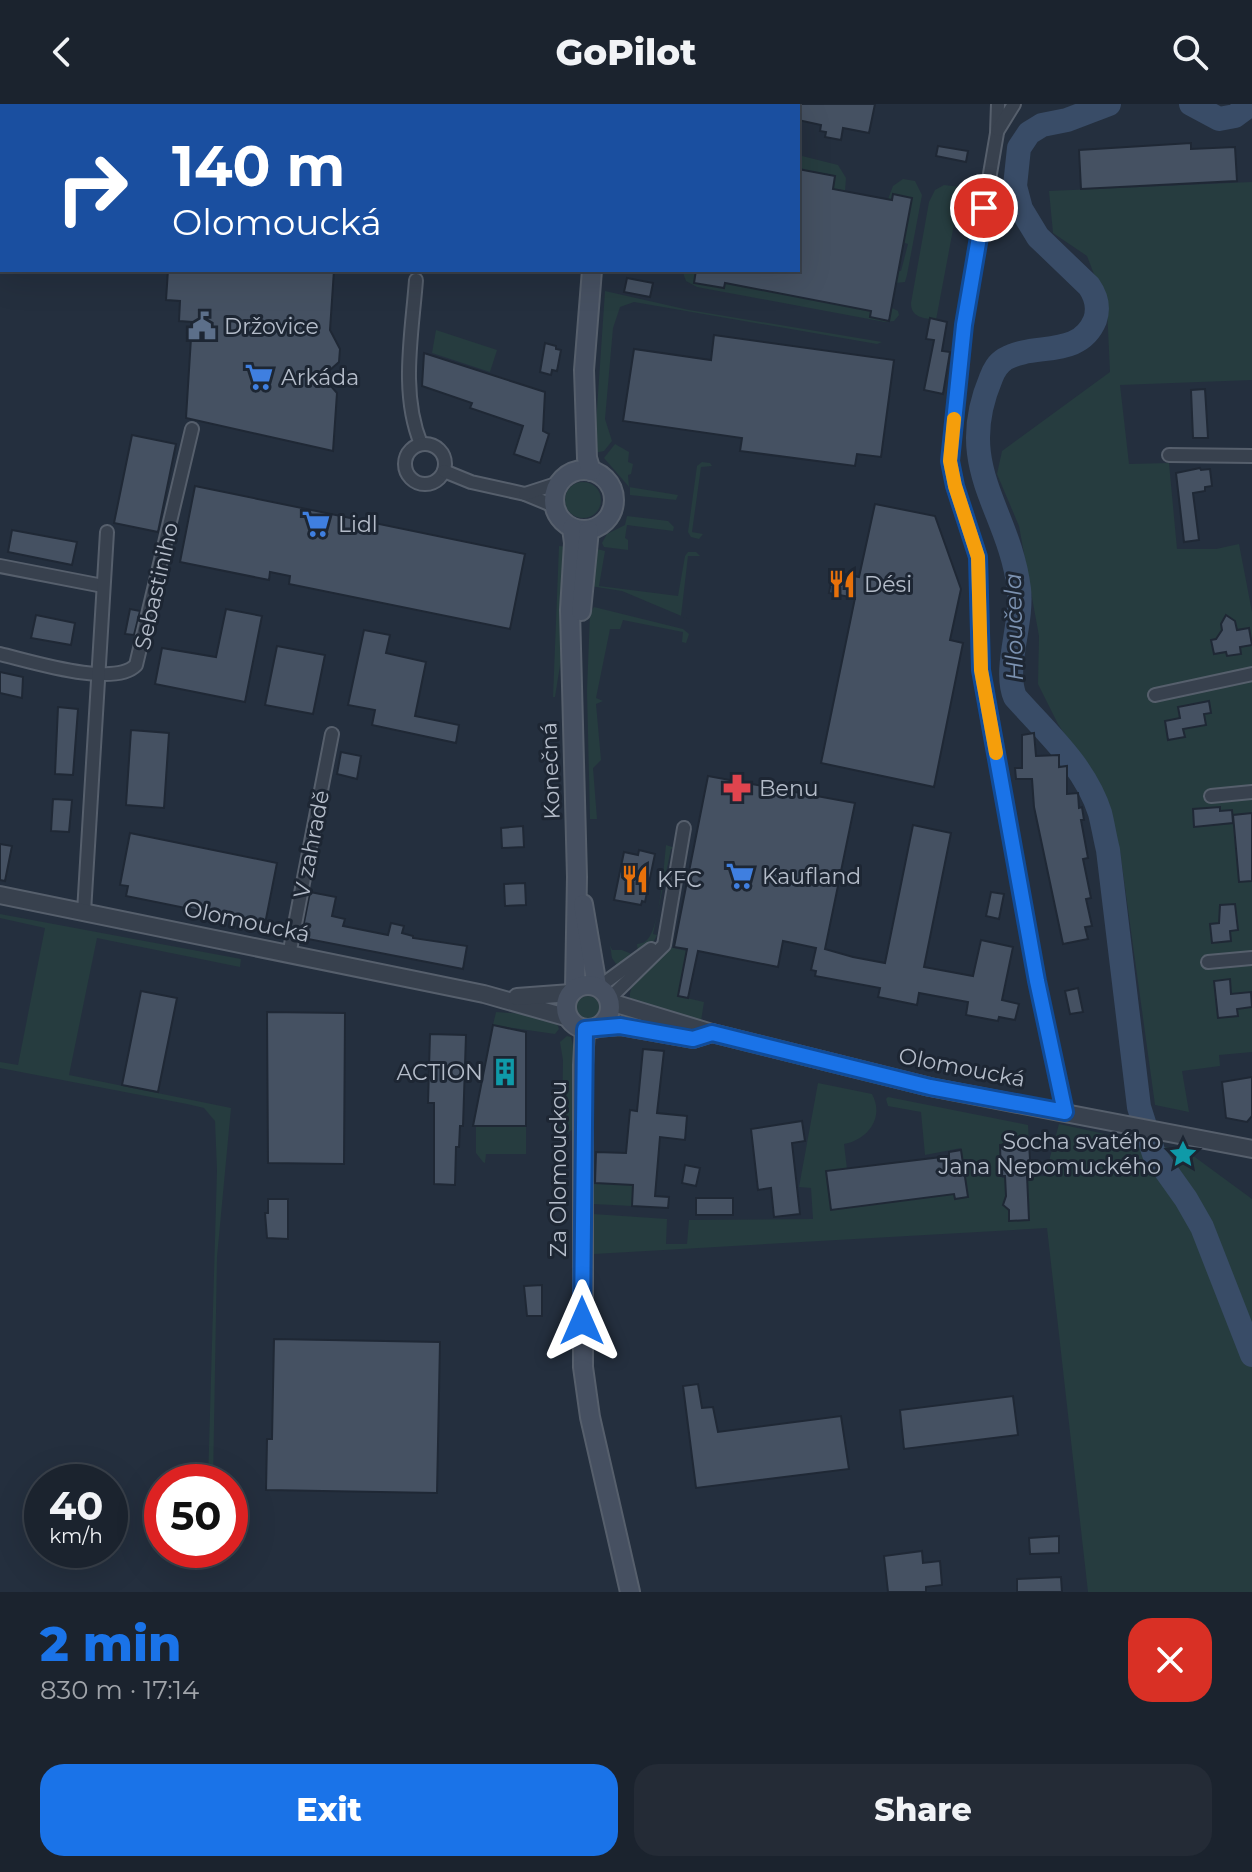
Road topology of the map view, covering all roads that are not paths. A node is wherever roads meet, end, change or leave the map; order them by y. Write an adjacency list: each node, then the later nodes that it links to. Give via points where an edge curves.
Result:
1 (998, 104): 3 (street)
2 (1014, 104): 3 (street)
3 (997, 133): 40 (street, via 964,325 950,461 978,557 981,670)
4 (592, 272): 6 (main road)
5 (416, 280): 8 (street, via 408,403)
6 (584, 370): 12 (main road); 13 (main road, via 576,460)
7 (192, 429): 22 (street, Sebastiniho, via 140,659 126,673)
8 (421, 444): 11 (street, via 439,449); 11 (street, via 407,456 412,480 429,484)
9 (1169, 455): 10 (street)
10 (1252, 456)
11 (444, 471): 14 (street)
12 (591, 471): 13 (main road); 16 (main road, via 611,487 614,503 604,523)
13 (565, 478): 14 (street); 15 (main road)
14 (525, 494): 15 (street)
15 (554, 506): 16 (main road, via 557,515)
16 (580, 529): 28 (main road, Konečná, via 573,660)
17 (107, 532): 19 (street, Sebastiniho)
18 (0, 566): 19 (street)
19 (103, 586): 22 (street, Sebastiniho)
20 (0, 654): 22 (street)
21 (1252, 674): 23 (street)
22 (97, 675): 30 (street, Sebastiniho)
23 (1155, 695)
24 (332, 734): 31 (street, V zahradě)
25 (1252, 792): 26 (street)
26 (1211, 796)
27 (684, 828): 36 (street, via 664,945)
28 (577, 882): 34 (main road, Konečná); 36 (main road, Konečná)
29 (0, 895): 30 (street, Olomoucká)
30 (84, 912): 31 (street, Olomoucká)
31 (289, 955): 35 (street, Olomoucká)
32 (1252, 958): 33 (street)
33 (1208, 962)
34 (573, 991): 35 (street, Olomoucká, via 519,997); 36 (main road, Olomoucká, via 585,984); 37 (main road, via 566,1008)
35 (484, 994): 37 (street, Olomoucká)
36 (604, 994): 38 (main road, via 609,1016); 39 (street, Olomoucká)
37 (569, 1018): 38 (main road, Olomoucká)
38 (590, 1028): 39 (street, Olomoucká, via 620,1026 693,1039); 42 (main road, Za Olomouckou, via 583,1065 583,1367)
39 (712, 1033): 40 (street, Olomoucká, via 930,1087)
40 (1065, 1112): 41 (street, Olomoucká)
41 (1252, 1149)
42 (630, 1592)

